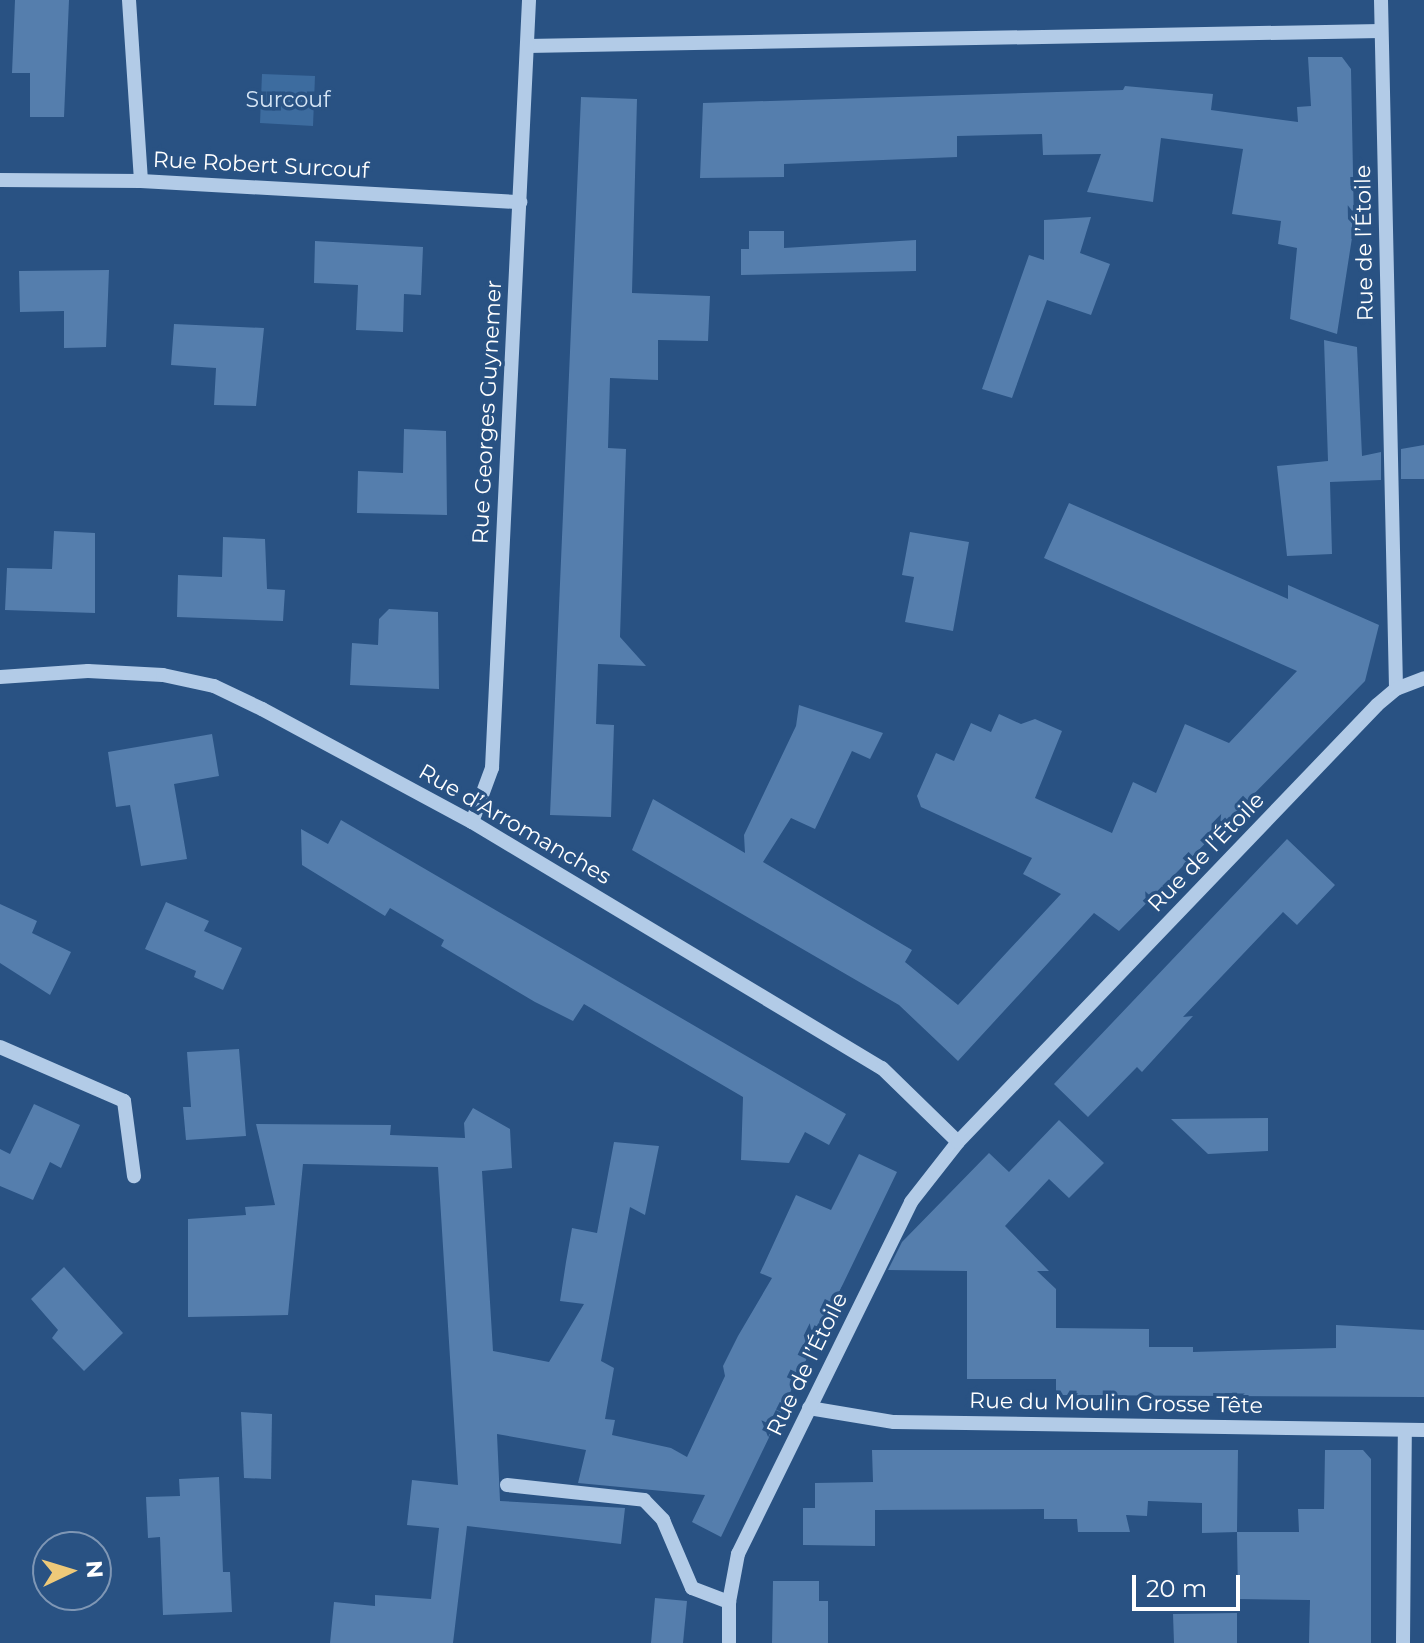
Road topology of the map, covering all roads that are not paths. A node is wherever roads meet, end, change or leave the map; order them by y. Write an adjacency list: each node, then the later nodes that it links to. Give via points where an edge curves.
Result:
1 (129, 0): 7 (street)
2 (529, 0): 5 (street, Rue Georges Guynemer)
3 (1381, 0): 4 (street, Rue de l’Étoile)
4 (1381, 31): 5 (street); 11 (street, Rue de l’Étoile)
5 (527, 46): 8 (street, Rue Georges Guynemer)
6 (0, 180): 7 (street, Rue Robert Surcouf)
7 (141, 181): 8 (street, Rue Robert Surcouf)
8 (520, 202): 12 (street, Rue Georges Guynemer, via 492,768)
9 (0, 677): 12 (street, Rue d’Arromanches, via 88,671 163,675 214,686)
10 (1424, 678): 11 (street)
11 (1396, 689): 14 (street, Rue de l’Étoile)
12 (472, 822): 14 (street, Rue d’Arromanches, via 882,1068)
13 (0, 1047): 15 (street, via 124,1101)
14 (958, 1142): 16 (street, Rue de l’Étoile, via 911,1202)
15 (134, 1176)
16 (809, 1408): 17 (street, Rue du Moulin Grosse Tête, via 894,1422); 20 (street, Rue de l’Étoile, via 738,1554)
17 (1405, 1430): 18 (street, Rue du Moulin Grosse Tête); 22 (street)
18 (1424, 1430)
19 (507, 1485): 20 (street, via 644,1500 663,1520 692,1588)
20 (729, 1602): 21 (street, Rue de l’Étoile)
21 (729, 1643)
22 (1403, 1643)

